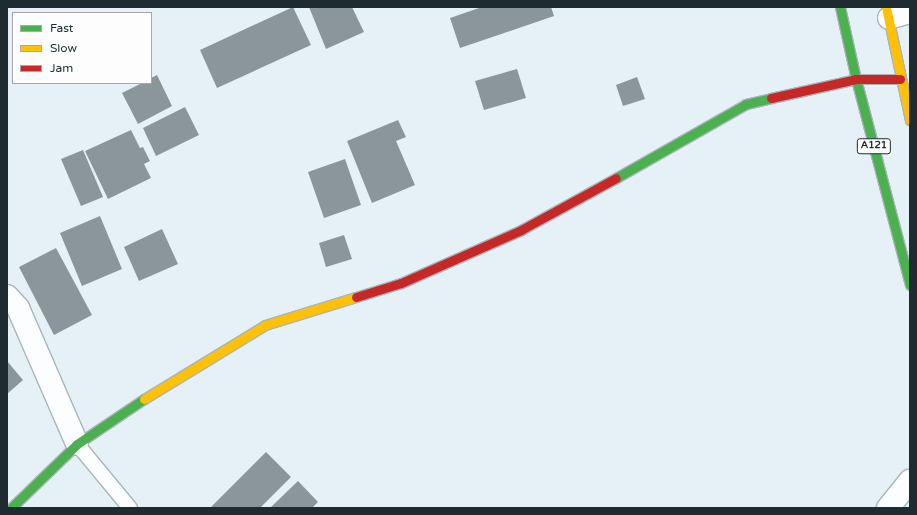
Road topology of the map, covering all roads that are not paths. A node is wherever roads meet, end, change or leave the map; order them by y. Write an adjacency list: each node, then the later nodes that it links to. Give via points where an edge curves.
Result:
1 (840, 7): 4 (street, A121)
2 (910, 12): 3 (street)
3 (888, 13): 5 (street)
4 (856, 79): 5 (street); 7 (street, A121); 9 (street, via 746,104 521,230 401,283 265,325 154,392)
5 (900, 79): 6 (street)
6 (910, 120)
7 (910, 285)
8 (7, 296): 9 (street, via 18,308)
9 (77, 444): 11 (street); 12 (lane)
10 (910, 481): 13 (street)
11 (11, 508)
12 (130, 508)
13 (888, 508)

